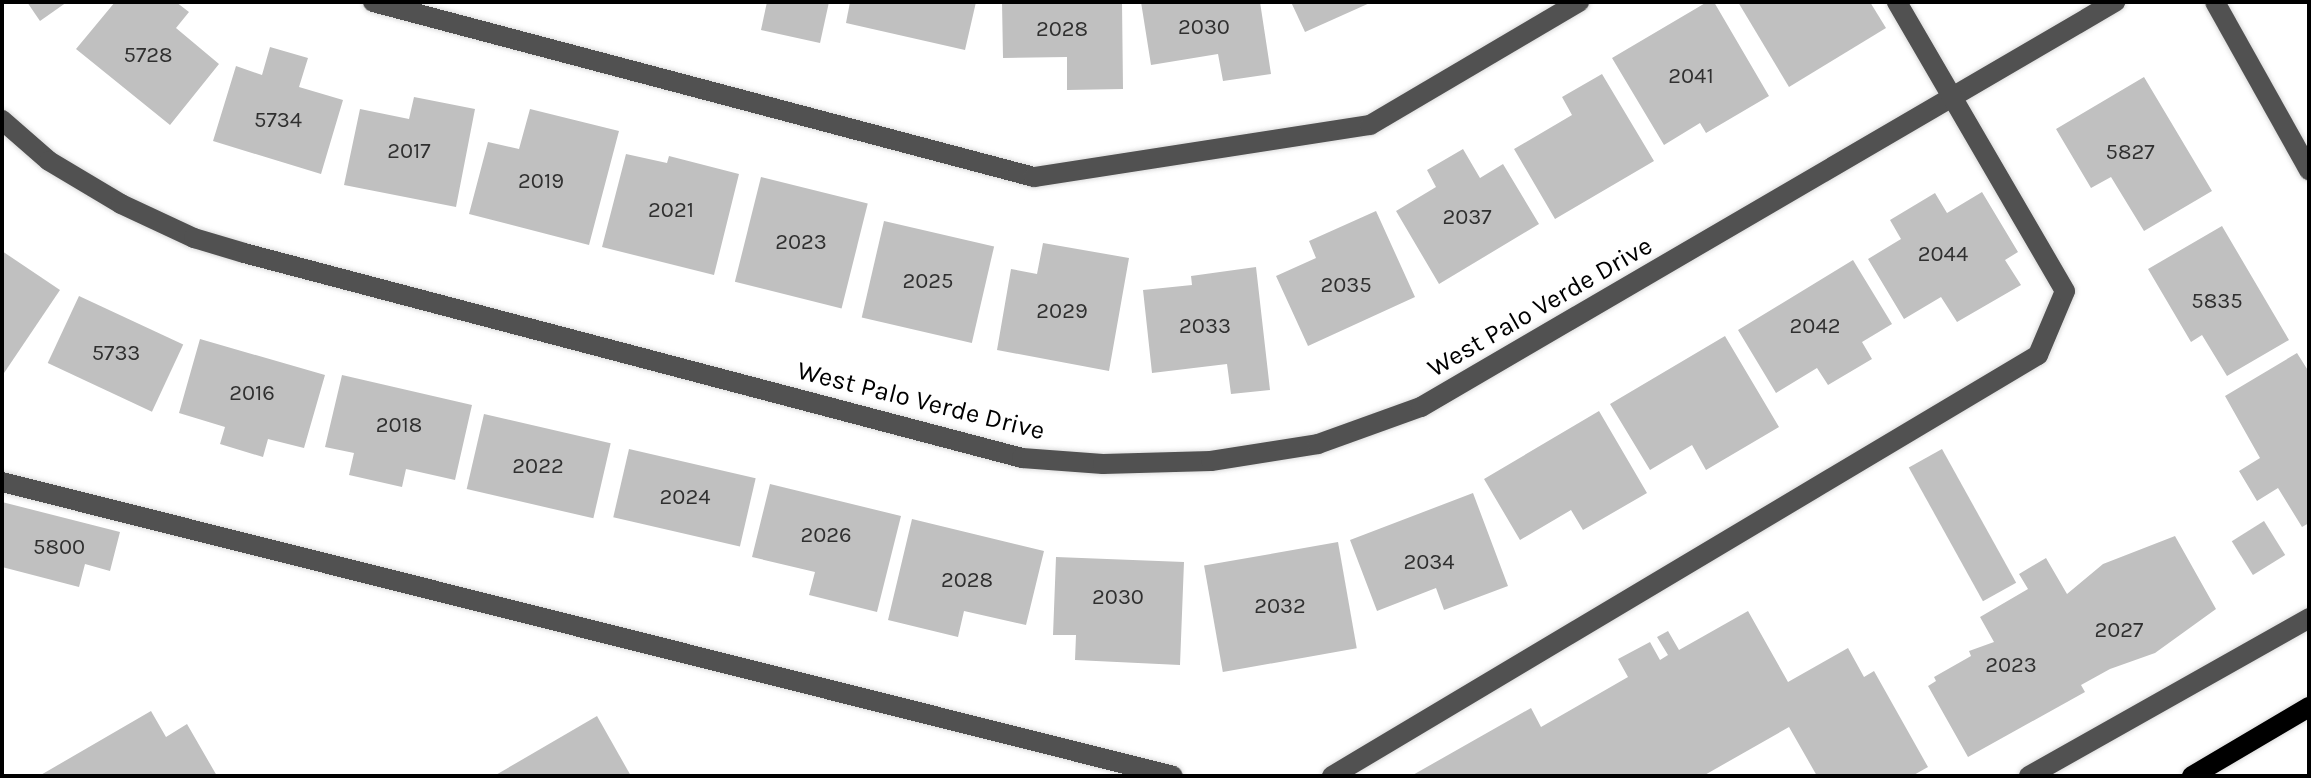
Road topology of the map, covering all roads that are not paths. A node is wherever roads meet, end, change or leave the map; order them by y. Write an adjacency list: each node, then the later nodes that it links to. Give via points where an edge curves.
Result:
1 (373, 2): 2 (street, via 1034,177 1370,125)
2 (1579, 2)
3 (1897, 2): 6 (street)
4 (2115, 2): 6 (street, West Palo Verde Drive)
5 (2215, 2): 8 (street)
6 (1952, 97): 7 (street, West Palo Verde Drive, via 1421,407 1318,444 1211,461 1103,464 1022,458 194,238 121,204 49,161); 13 (street, via 2065,291 2038,355)
7 (2, 120)
8 (2309, 170)
9 (2, 482): 12 (street)
10 (2309, 618): 14 (street)
11 (2309, 707): 15 (main road)
12 (1173, 776)
13 (1332, 776)
14 (2029, 776)
15 (2192, 776)

